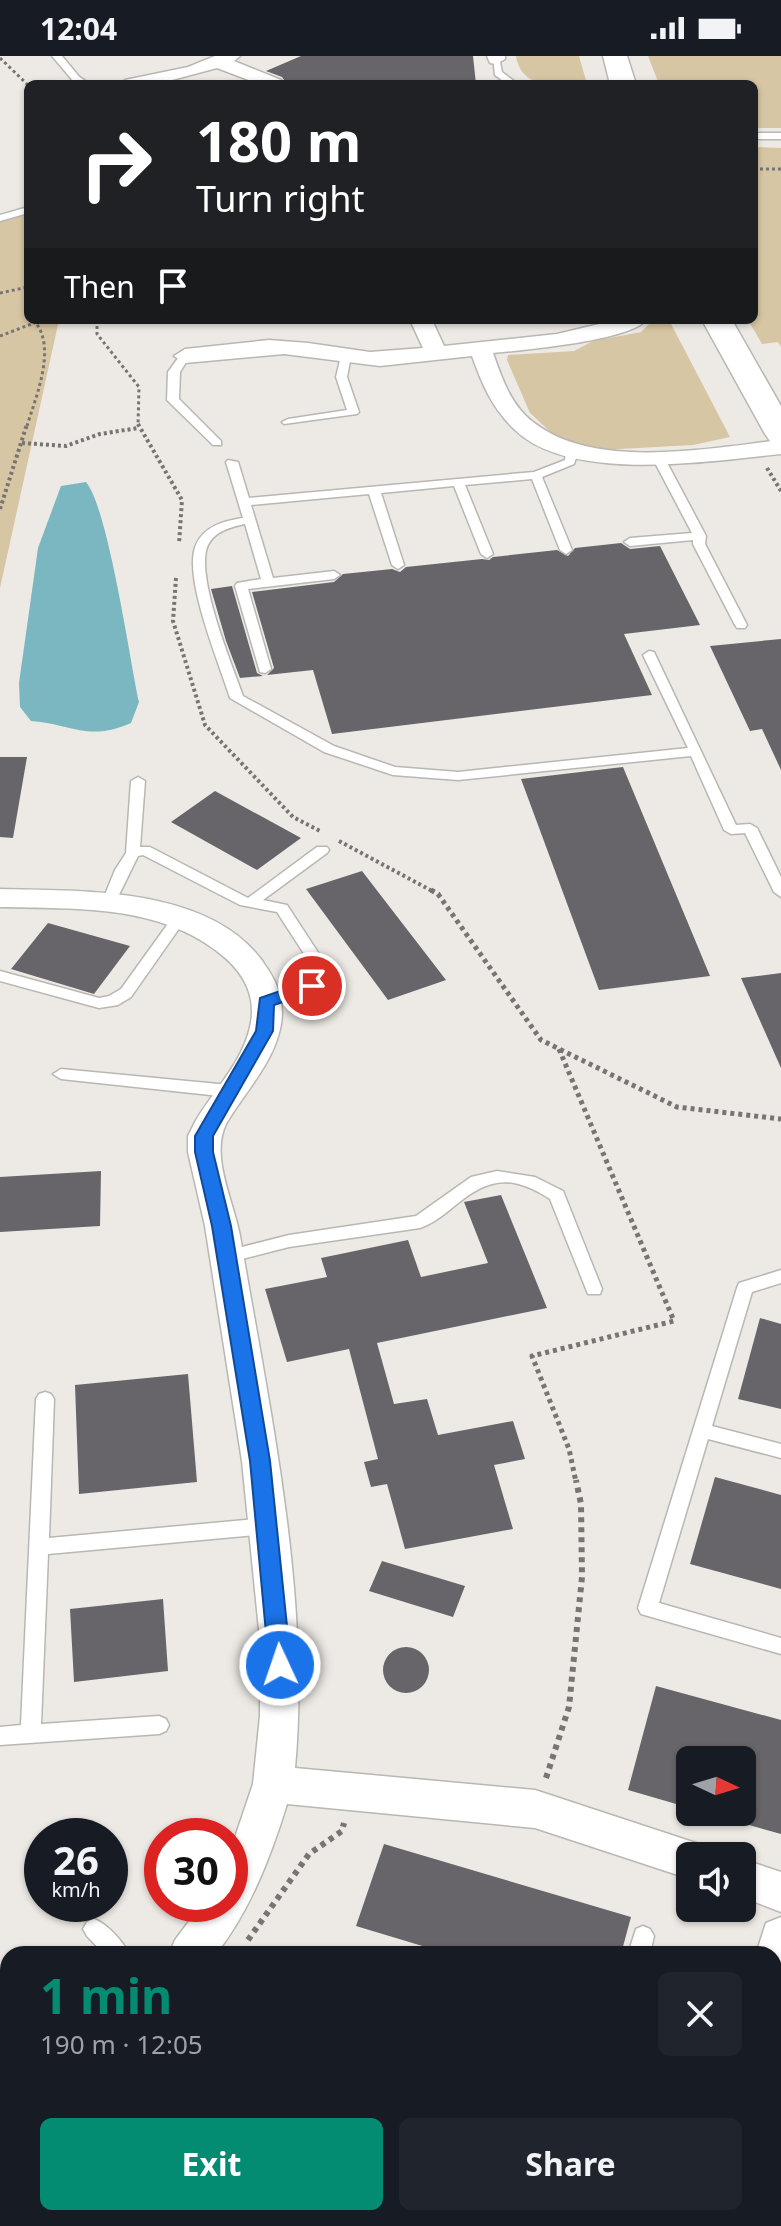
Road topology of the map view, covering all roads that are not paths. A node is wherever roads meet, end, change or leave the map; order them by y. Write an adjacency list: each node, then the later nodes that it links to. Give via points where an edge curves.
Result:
1 (57, 56): 5 (lane)
2 (615, 56): 9 (main road)
3 (496, 58): 8 (lane, via 498,73)
4 (225, 59): 6 (street); 7 (street)
5 (78, 80)
6 (150, 80)
7 (267, 80)
8 (508, 80)
9 (622, 80)
10 (758, 136): 11 (lane)
11 (781, 136)
12 (24, 211): 13 (lane)
13 (0, 218)
14 (423, 324): 18 (street)
15 (625, 324): 17 (street, via 557,340)
16 (719, 324): 22 (main road)
17 (481, 349): 18 (street); 25 (street, via 500,399 514,417 529,432)
18 (437, 354): 20 (street)
19 (185, 356): 20 (street, via 255,346); 23 (lane, via 174,372 173,400)
20 (346, 356): 21 (lane, via 340,375 353,412)
21 (288, 422)
22 (781, 434)
23 (217, 443)
24 (781, 447): 26 (street)
25 (572, 452): 26 (street); 28 (lane, via 570,462)
26 (658, 457): 33 (lane)
27 (232, 462): 31 (lane)
28 (536, 475): 29 (lane); 35 (lane)
29 (458, 482): 30 (lane); 36 (lane)
30 (374, 490): 31 (lane); 37 (lane)
31 (245, 502): 32 (lane)
32 (250, 520): 39 (lane); 43 (lane, via 212,533 199,550 199,578 237,698 315,742 393,771 458,776)
33 (700, 536): 34 (lane); 40 (lane, via 699,544)
34 (630, 542)
35 (566, 550)
36 (487, 554)
37 (398, 565)
38 (334, 575): 39 (lane)
39 (268, 582): 42 (lane, via 241,586)
40 (741, 625)
41 (649, 655): 43 (lane)
42 (265, 669)
43 (696, 751): 47 (lane, via 731,830 750,828)
44 (138, 781): 46 (lane)
45 (322, 850): 50 (lane)
46 (133, 853): 49 (lane); 50 (lane, via 145,850)
47 (781, 892)
48 (0, 898): 49 (street)
49 (109, 902): 51 (street)
50 (250, 903): 53 (lane, via 282,908 327,977)
51 (180, 917): 52 (lane, via 126,993 113,1001 99,1003); 53 (street, via 236,950 254,968)
52 (0, 976)
53 (266, 1002): 55 (street, via 265,1031)
54 (61, 1074): 55 (lane)
55 (229, 1091): 56 (street, via 204,1136)
56 (226, 1257): 58 (lane, via 289,1241 420,1222 476,1182 499,1177 521,1179 557,1195); 62 (street)
57 (781, 1276): 60 (lane, via 745,1288)
58 (594, 1289)
59 (45, 1399): 63 (lane)
60 (701, 1430): 61 (lane); 64 (lane, via 648,1608)
61 (781, 1451)
62 (267, 1526): 63 (lane); 68 (street, via 279,1640 280,1716)
63 (39, 1547): 66 (lane)
64 (781, 1646)
65 (159, 1725): 66 (lane)
66 (31, 1733): 67 (lane)
67 (0, 1736)
68 (273, 1784): 69 (street, via 535,1809); 70 (street)
69 (676, 1855)
70 (248, 1859)
71 (756, 1883): 72 (street)
72 (781, 1892)
73 (215, 1922): 76 (street)
74 (94, 1929): 75 (lane)
75 (110, 1946)
76 (196, 1946)

